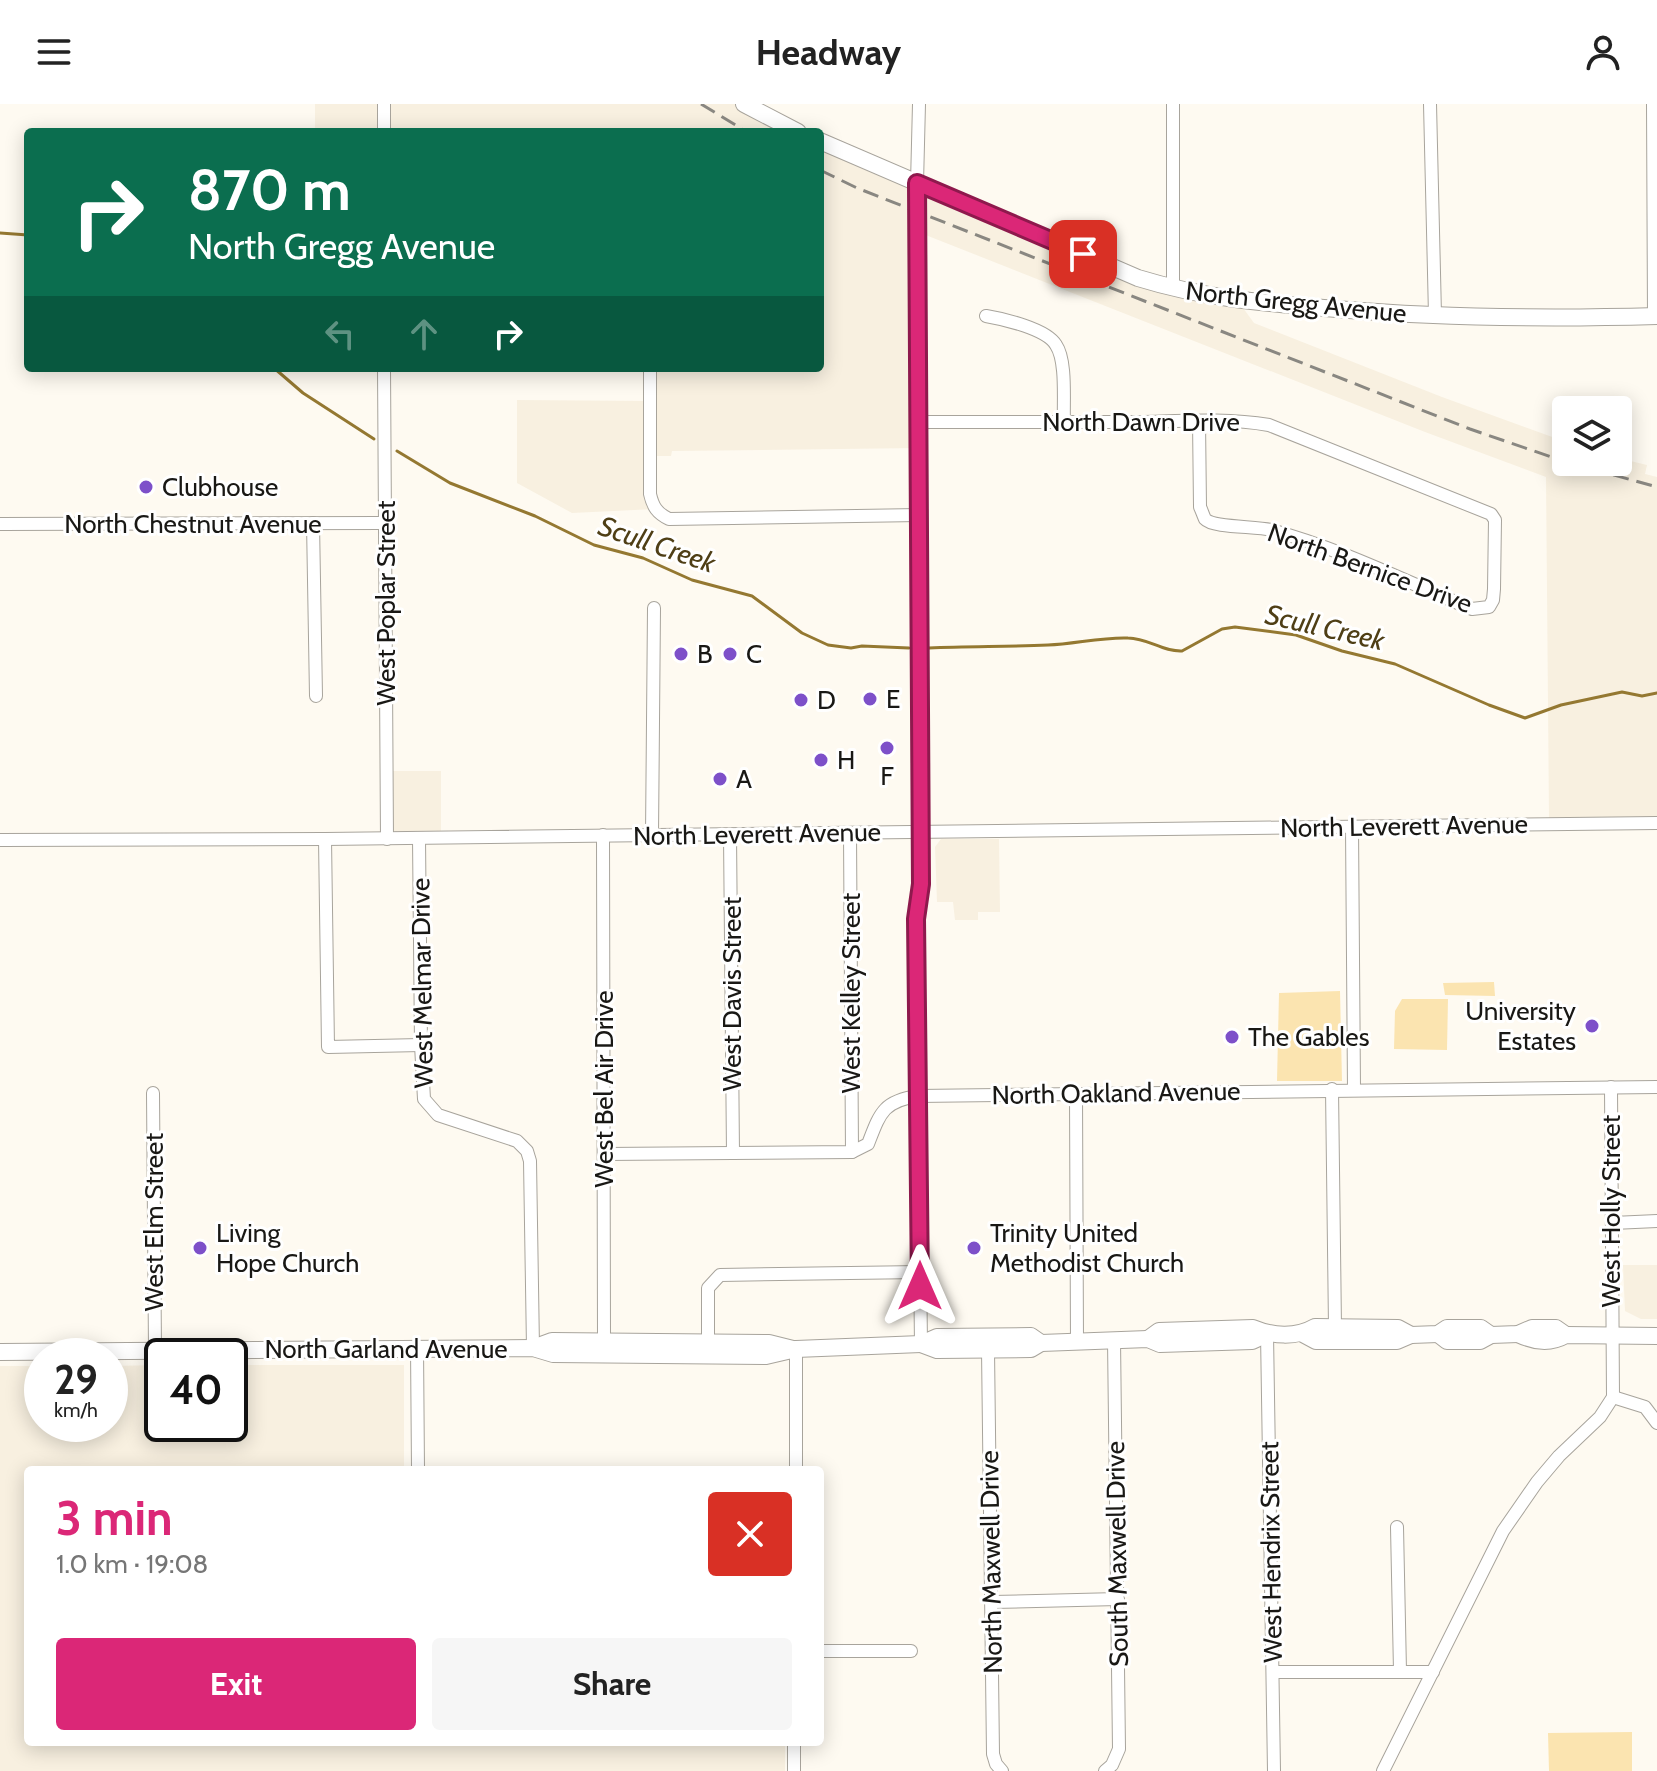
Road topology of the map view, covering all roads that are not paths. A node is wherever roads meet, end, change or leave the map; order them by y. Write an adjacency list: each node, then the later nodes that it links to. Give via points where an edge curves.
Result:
1 (384, 104): 7 (street)
2 (744, 104): 8 (main road)
3 (919, 104): 10 (street)
4 (1173, 104): 11 (street)
5 (1430, 104): 12 (street)
6 (1653, 104): 14 (street)
7 (384, 128)
8 (790, 128)
9 (824, 143): 10 (main road, North Gregg Avenue)
10 (917, 183): 11 (main road, North Gregg Avenue); 18 (street)
11 (1173, 289): 12 (main road, North Gregg Avenue, via 1238,301)
12 (1435, 315): 14 (main road, North Gregg Avenue)
13 (986, 316): 19 (street, via 1055,342)
14 (1656, 316)
15 (384, 372): 22 (street, West Poplar Street)
16 (650, 372): 20 (street, via 650,494 655,509 669,519)
17 (1199, 421): 19 (street, North Dawn Drive); 24 (street, North Bernice Drive, via 1200,507 1206,519 1271,530 1472,609); 24 (street, North Dawn Drive, via 1269,425 1491,514 1494,589)
18 (918, 422): 19 (street, North Dawn Drive); 20 (street)
19 (1064, 422)
20 (919, 515): 29 (street)
21 (313, 523): 22 (street, North Chestnut Avenue); 23 (street, North Chestnut Avenue); 26 (street)
22 (385, 523): 36 (street, West Poplar Street)
23 (0, 524)
24 (1489, 607)
25 (654, 608): 32 (street)
26 (316, 696)
27 (1657, 823): 28 (street, North Leverett Avenue)
28 (1352, 827): 29 (street, North Leverett Avenue); 42 (street)
29 (921, 831): 30 (street, North Leverett Avenue); 45 (street, via 916,919)
30 (850, 833): 33 (street, North Leverett Avenue); 46 (street, West Kelley Street)
31 (603, 835): 32 (street, North Leverett Avenue); 34 (street, North Leverett Avenue); 48 (street, West Bel Air Drive)
32 (652, 835): 33 (street, North Leverett Avenue)
33 (730, 835): 47 (street, West Davis Street)
34 (419, 838): 36 (street, North Leverett Avenue); 38 (street, West Melmar Drive)
35 (325, 839): 36 (street, North Leverett Avenue); 37 (street, North Leverett Avenue); 38 (street, via 328,1047)
36 (387, 839)
37 (0, 840)
38 (421, 1045): 66 (street, West Melmar Drive, via 424,1099 438,1115 505,1136 527,1151)
39 (1611, 1087): 40 (street, North Oakland Avenue); 42 (street, North Oakland Avenue); 50 (street, West Holly Street)
40 (1657, 1087)
41 (1332, 1089): 42 (street, North Oakland Avenue); 44 (street, North Oakland Avenue); 52 (street)
42 (1354, 1089)
43 (153, 1093): 58 (street, West Elm Street)
44 (1076, 1094): 45 (street, North Oakland Avenue); 61 (street)
45 (918, 1096): 46 (street, North Oakland Avenue, via 888,1105 868,1144); 51 (street)
46 (852, 1152): 47 (street)
47 (733, 1153): 48 (street)
48 (605, 1154): 60 (street, West Bel Air Drive)
49 (1657, 1221): 50 (street)
50 (1613, 1223): 56 (street, West Holly Street)
51 (920, 1272): 63 (street, via 725,1274 708,1288); 64 (street)
52 (1335, 1327): 54 (main road, North Garland Avenue, via 1315,1327); 55 (main road, North Garland Avenue, via 1398,1328)
53 (1267, 1334): 54 (main road, North Garland Avenue); 59 (main road, North Garland Avenue, via 1252,1341); 82 (street, West Hendrix Street)
54 (1303, 1334): 55 (main road, North Garland Avenue, via 1316,1341 1397,1341)
55 (1411, 1335): 56 (main road, North Garland Avenue, via 1480,1341 1532,1328 1556,1328 1566,1335)
56 (1612, 1335): 57 (main road, North Garland Avenue); 72 (street, West Holly Street)
57 (1657, 1336)
58 (155, 1338)
59 (1114, 1340): 61 (main road, North Garland Avenue); 77 (street, South Maxwell Drive)
60 (604, 1342): 63 (main road, North Garland Avenue); 66 (main road, North Garland Avenue, via 552,1341)
61 (1077, 1342): 62 (main road, North Garland Avenue)
62 (1041, 1343): 64 (main road, North Garland Avenue, via 1031,1336 1016,1336 937,1337); 69 (main road, North Garland Avenue, via 1031,1349)
63 (708, 1344): 67 (main road, North Garland Avenue, via 769,1343)
64 (921, 1344): 67 (main road, North Garland Avenue); 69 (main road, North Garland Avenue, via 937,1350)
65 (417, 1347): 66 (main road, North Garland Avenue); 68 (main road, North Garland Avenue); 74 (street)
66 (533, 1348): 67 (main road, North Garland Avenue, via 553,1354 706,1357 770,1356)
67 (796, 1349): 75 (street)
68 (248, 1350)
69 (988, 1350): 78 (street, North Maxwell Drive)
70 (144, 1351): 71 (main road, North Garland Avenue)
71 (0, 1352)
72 (1613, 1397): 73 (street, via 1645,1407); 83 (street, via 1514,1514)
73 (1657, 1423)
74 (418, 1466)
75 (796, 1466)
76 (1397, 1527): 81 (street)
77 (1118, 1599): 78 (street); 85 (street, South Maxwell Drive, via 1119,1749)
78 (992, 1602): 87 (street, North Maxwell Drive, via 993,1754)
79 (824, 1651): 80 (street)
80 (911, 1651)
81 (1400, 1671): 82 (street); 83 (street)
82 (1273, 1672): 88 (street, West Hendrix Street)
83 (1433, 1672): 89 (street)
84 (794, 1746): 86 (street)
85 (1108, 1768)
86 (794, 1771)
87 (1002, 1771)
88 (1274, 1771)
89 (1383, 1771)

